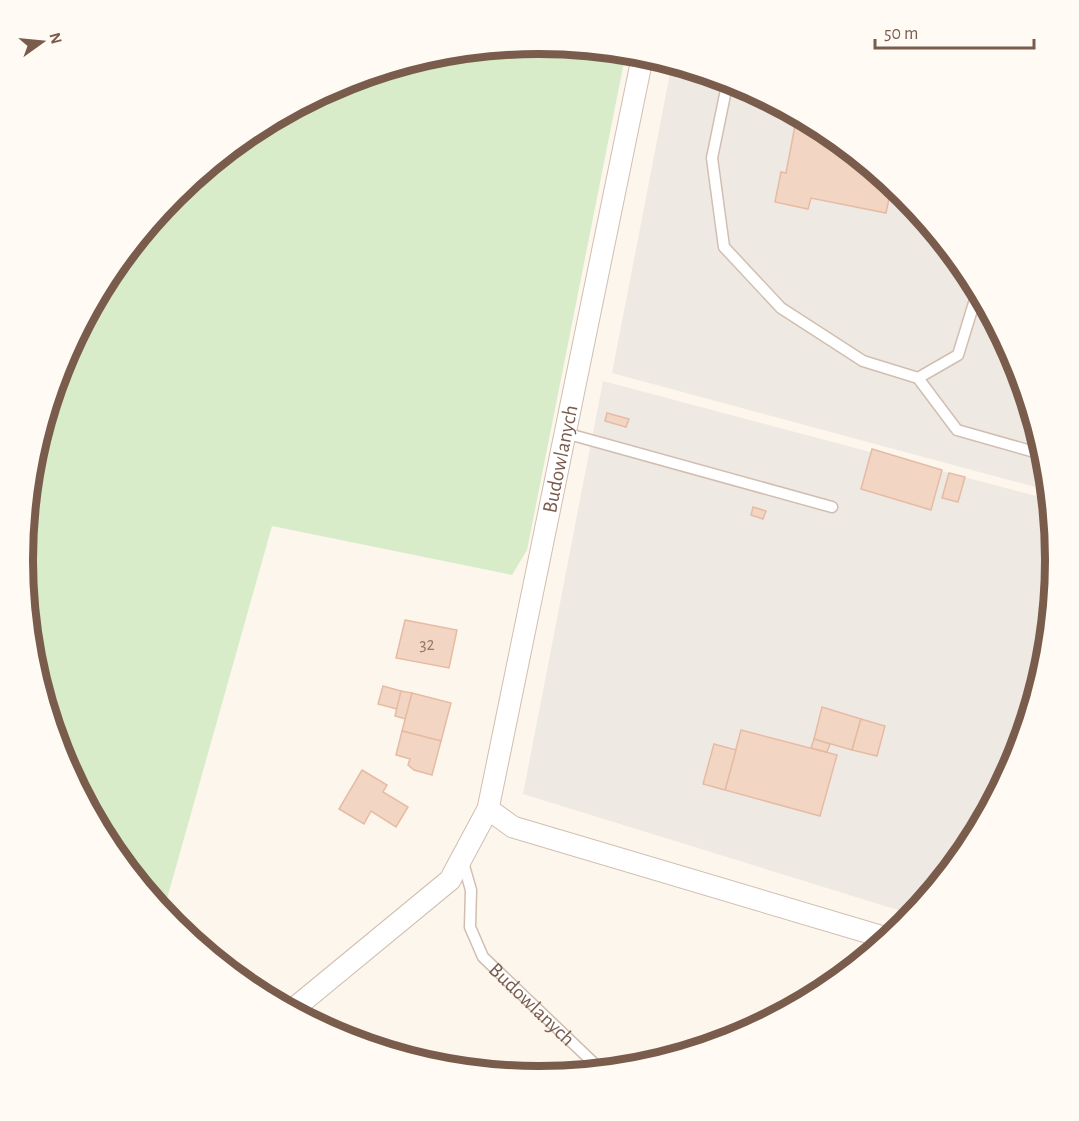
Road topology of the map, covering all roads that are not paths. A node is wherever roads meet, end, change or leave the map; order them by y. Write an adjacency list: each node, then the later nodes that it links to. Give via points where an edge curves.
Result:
1 (641, 65): 5 (street, Budowlanych)
2 (726, 90): 4 (lane, via 712,158 724,247 781,308 863,361)
3 (975, 301): 4 (lane, via 958,355)
4 (918, 378): 6 (lane, via 957,430)
5 (566, 433): 7 (lane); 8 (street, Budowlanych)
6 (1034, 451)
7 (832, 507)
8 (488, 809): 9 (street, Budowlanych); 10 (street, via 513,827)
9 (462, 859): 11 (street, Budowlanych, via 450,880); 12 (lane, Budowlanych, via 471,890 470,927 483,957)
10 (879, 936)
11 (298, 1005)
12 (595, 1064)

